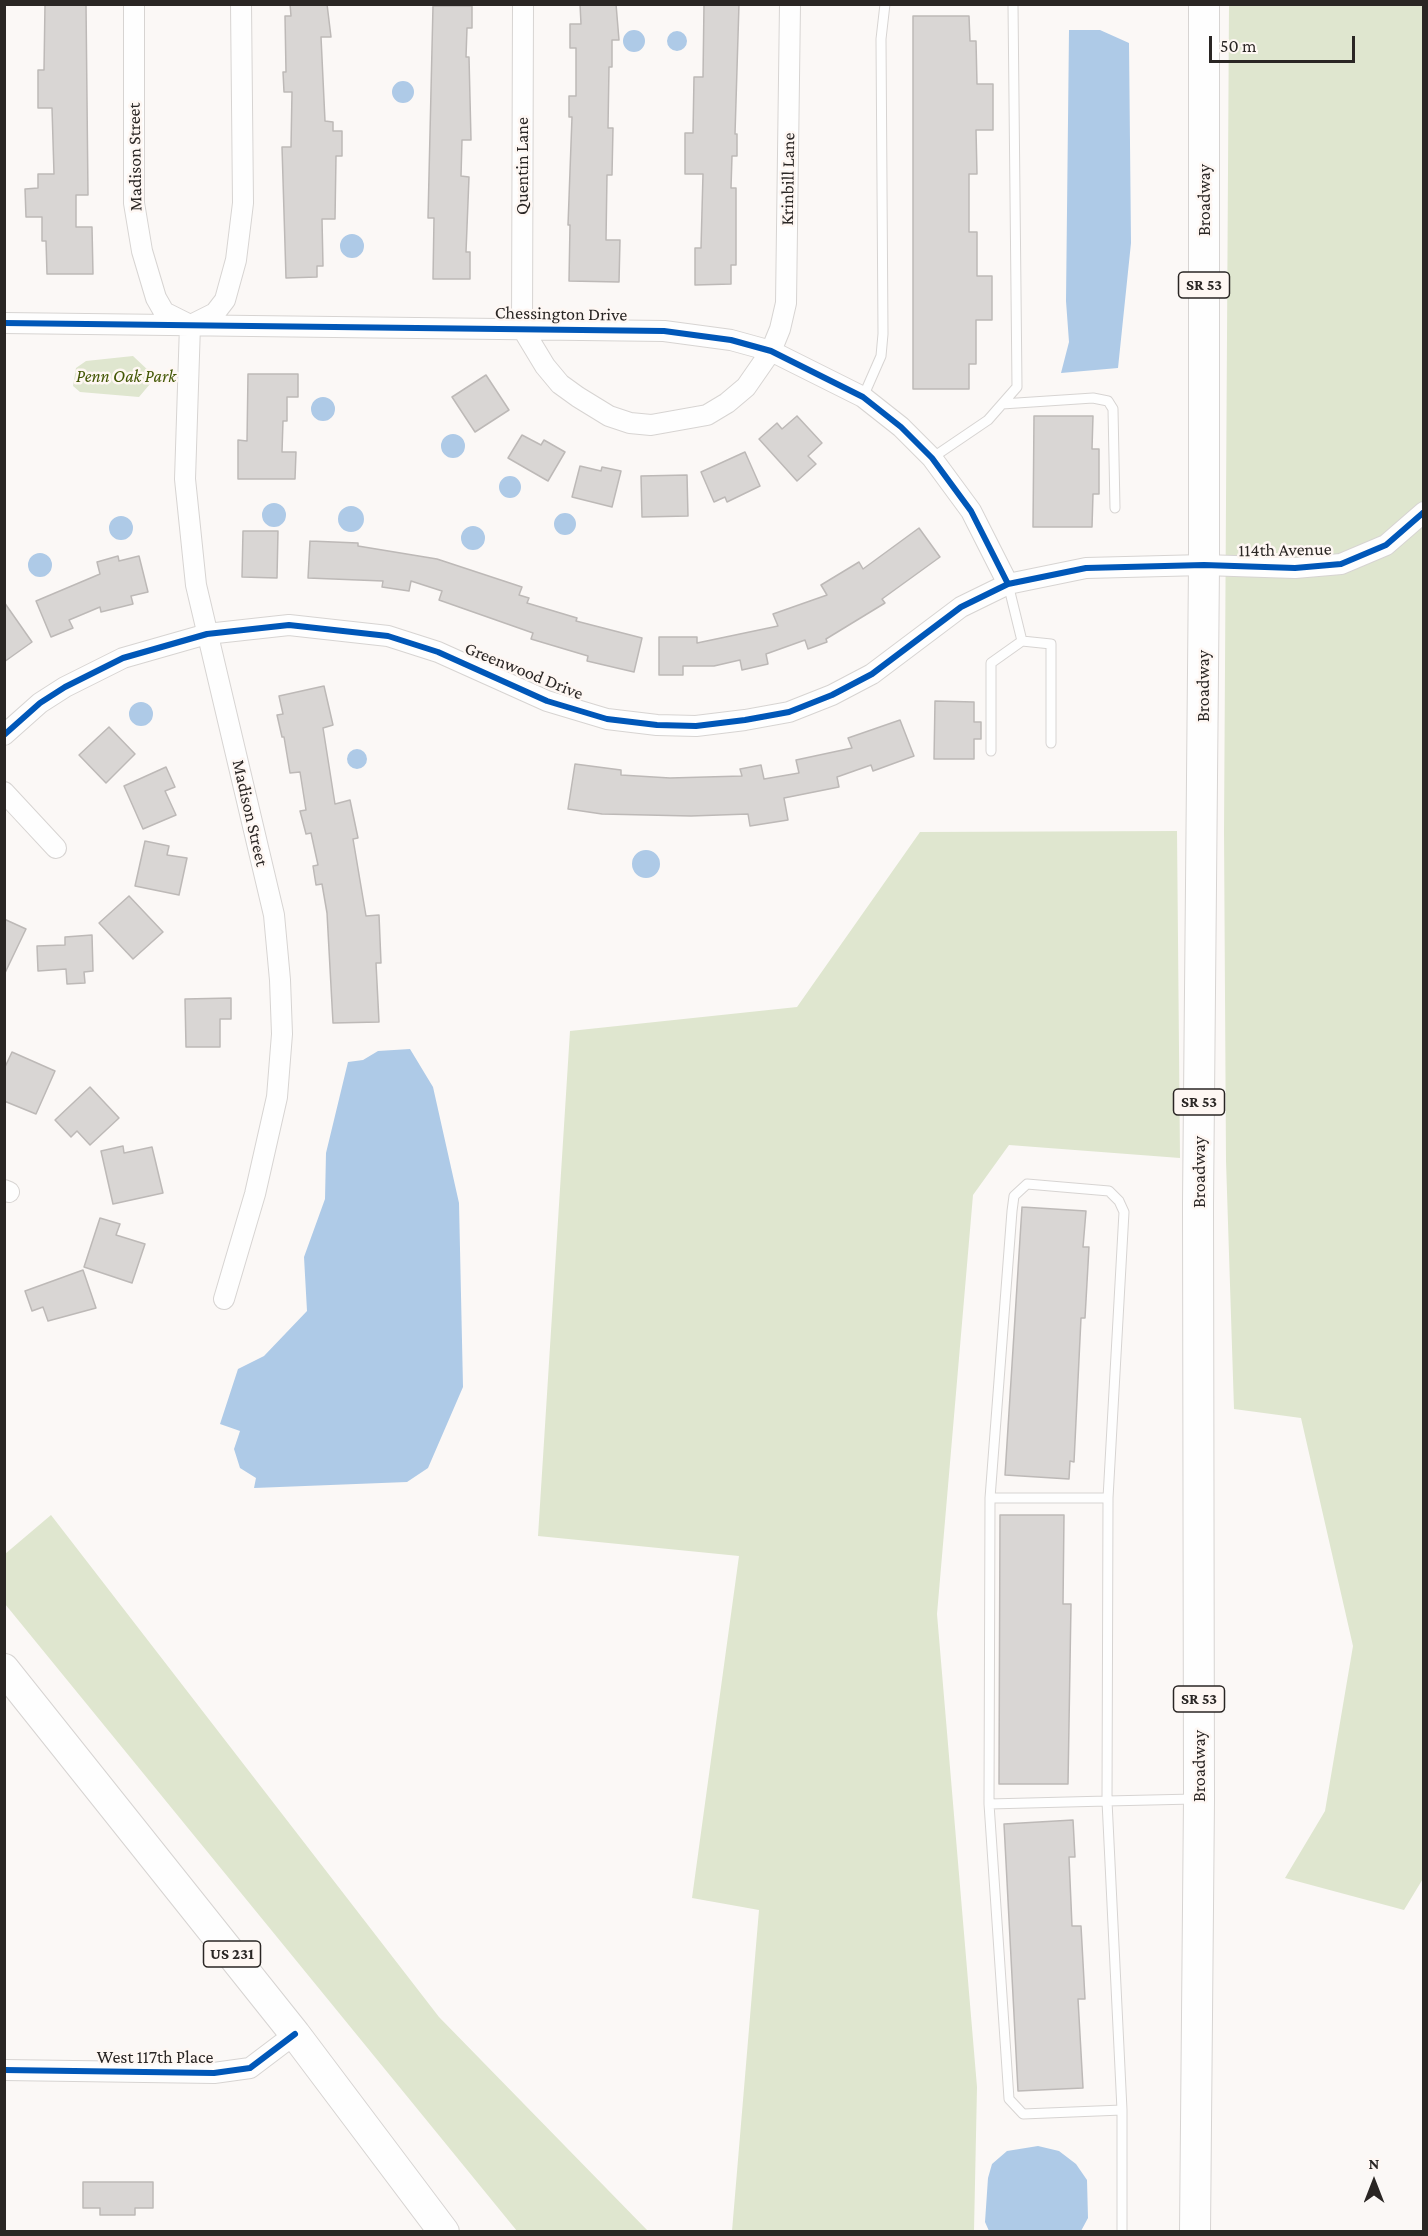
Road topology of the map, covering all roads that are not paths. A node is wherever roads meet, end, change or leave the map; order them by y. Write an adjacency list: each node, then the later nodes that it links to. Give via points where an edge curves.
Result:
1 (134, 4): 9 (street, Madison Street, via 134,203 142,250 164,312)
2 (241, 4): 9 (street, via 243,203 236,260 225,300 215,313)
3 (523, 4): 10 (street, Quentin Lane)
4 (790, 4): 11 (street, Krinbill Lane, via 786,303)
5 (885, 4): 12 (lane, via 881,39 883,334 880,356)
6 (1013, 4): 13 (lane, via 1017,387)
7 (1204, 4): 17 (main road, Broadway / SR 53)
8 (4, 322): 9 (street, Chessington Drive)
9 (190, 325): 10 (street, Chessington Drive); 19 (street, Madison Street, via 185,479 196,585)
10 (522, 328): 11 (street, Chessington Drive, via 687,333); 11 (street, Krinbill Lane, via 560,384 609,416 651,425 707,415 746,387)
11 (771, 351): 12 (street, Chessington Drive)
12 (862, 397): 14 (street, Chessington Drive, via 901,427)
13 (1002, 404): 14 (lane, via 988,420); 15 (lane, via 1093,398 1108,401 1113,410)
14 (932, 458): 18 (street, Chessington Drive, via 971,511)
15 (1115, 508)
16 (1424, 512): 17 (street, 114th Avenue, via 1386,545 1341,564 1295,568)
17 (1204, 566): 18 (street, Greenwood Drive, via 1086,568); 30 (main road, Broadway / SR 53, via 1198,1192)
18 (1008, 584): 19 (street, Greenwood Drive, via 961,606 873,674 832,695 789,711 696,726 607,719 547,700 438,652 388,636 289,625); 20 (lane)
19 (207, 634): 21 (street, Greenwood Drive, via 113,662 49,698); 26 (street, Madison Street, via 274,915 282,1034 277,1097 255,1194)
20 (1022, 641): 22 (lane, via 1050,644); 23 (lane, via 991,663)
21 (4, 735)
22 (1051, 742)
23 (991, 751)
24 (4, 792): 25 (street)
25 (56, 848)
26 (224, 1299)
27 (990, 1498): 28 (lane); 28 (lane, via 1012,1211 1014,1196 1027,1184 1109,1191 1124,1212); 32 (lane)
28 (1108, 1498): 31 (lane)
29 (4, 1669): 33 (main road, US 231)
30 (1199, 1799): 31 (lane); 38 (main road, Broadway / SR 53)
31 (1107, 1801): 32 (lane); 35 (lane)
32 (989, 1804): 35 (lane, via 1009,2099 1023,2114)
33 (295, 2034): 34 (street, West 117th Place, via 250,2068 214,2073); 36 (main road, US 231)
34 (4, 2070)
35 (1122, 2110): 37 (lane)
36 (444, 2232)
37 (1122, 2232)
38 (1195, 2232)

